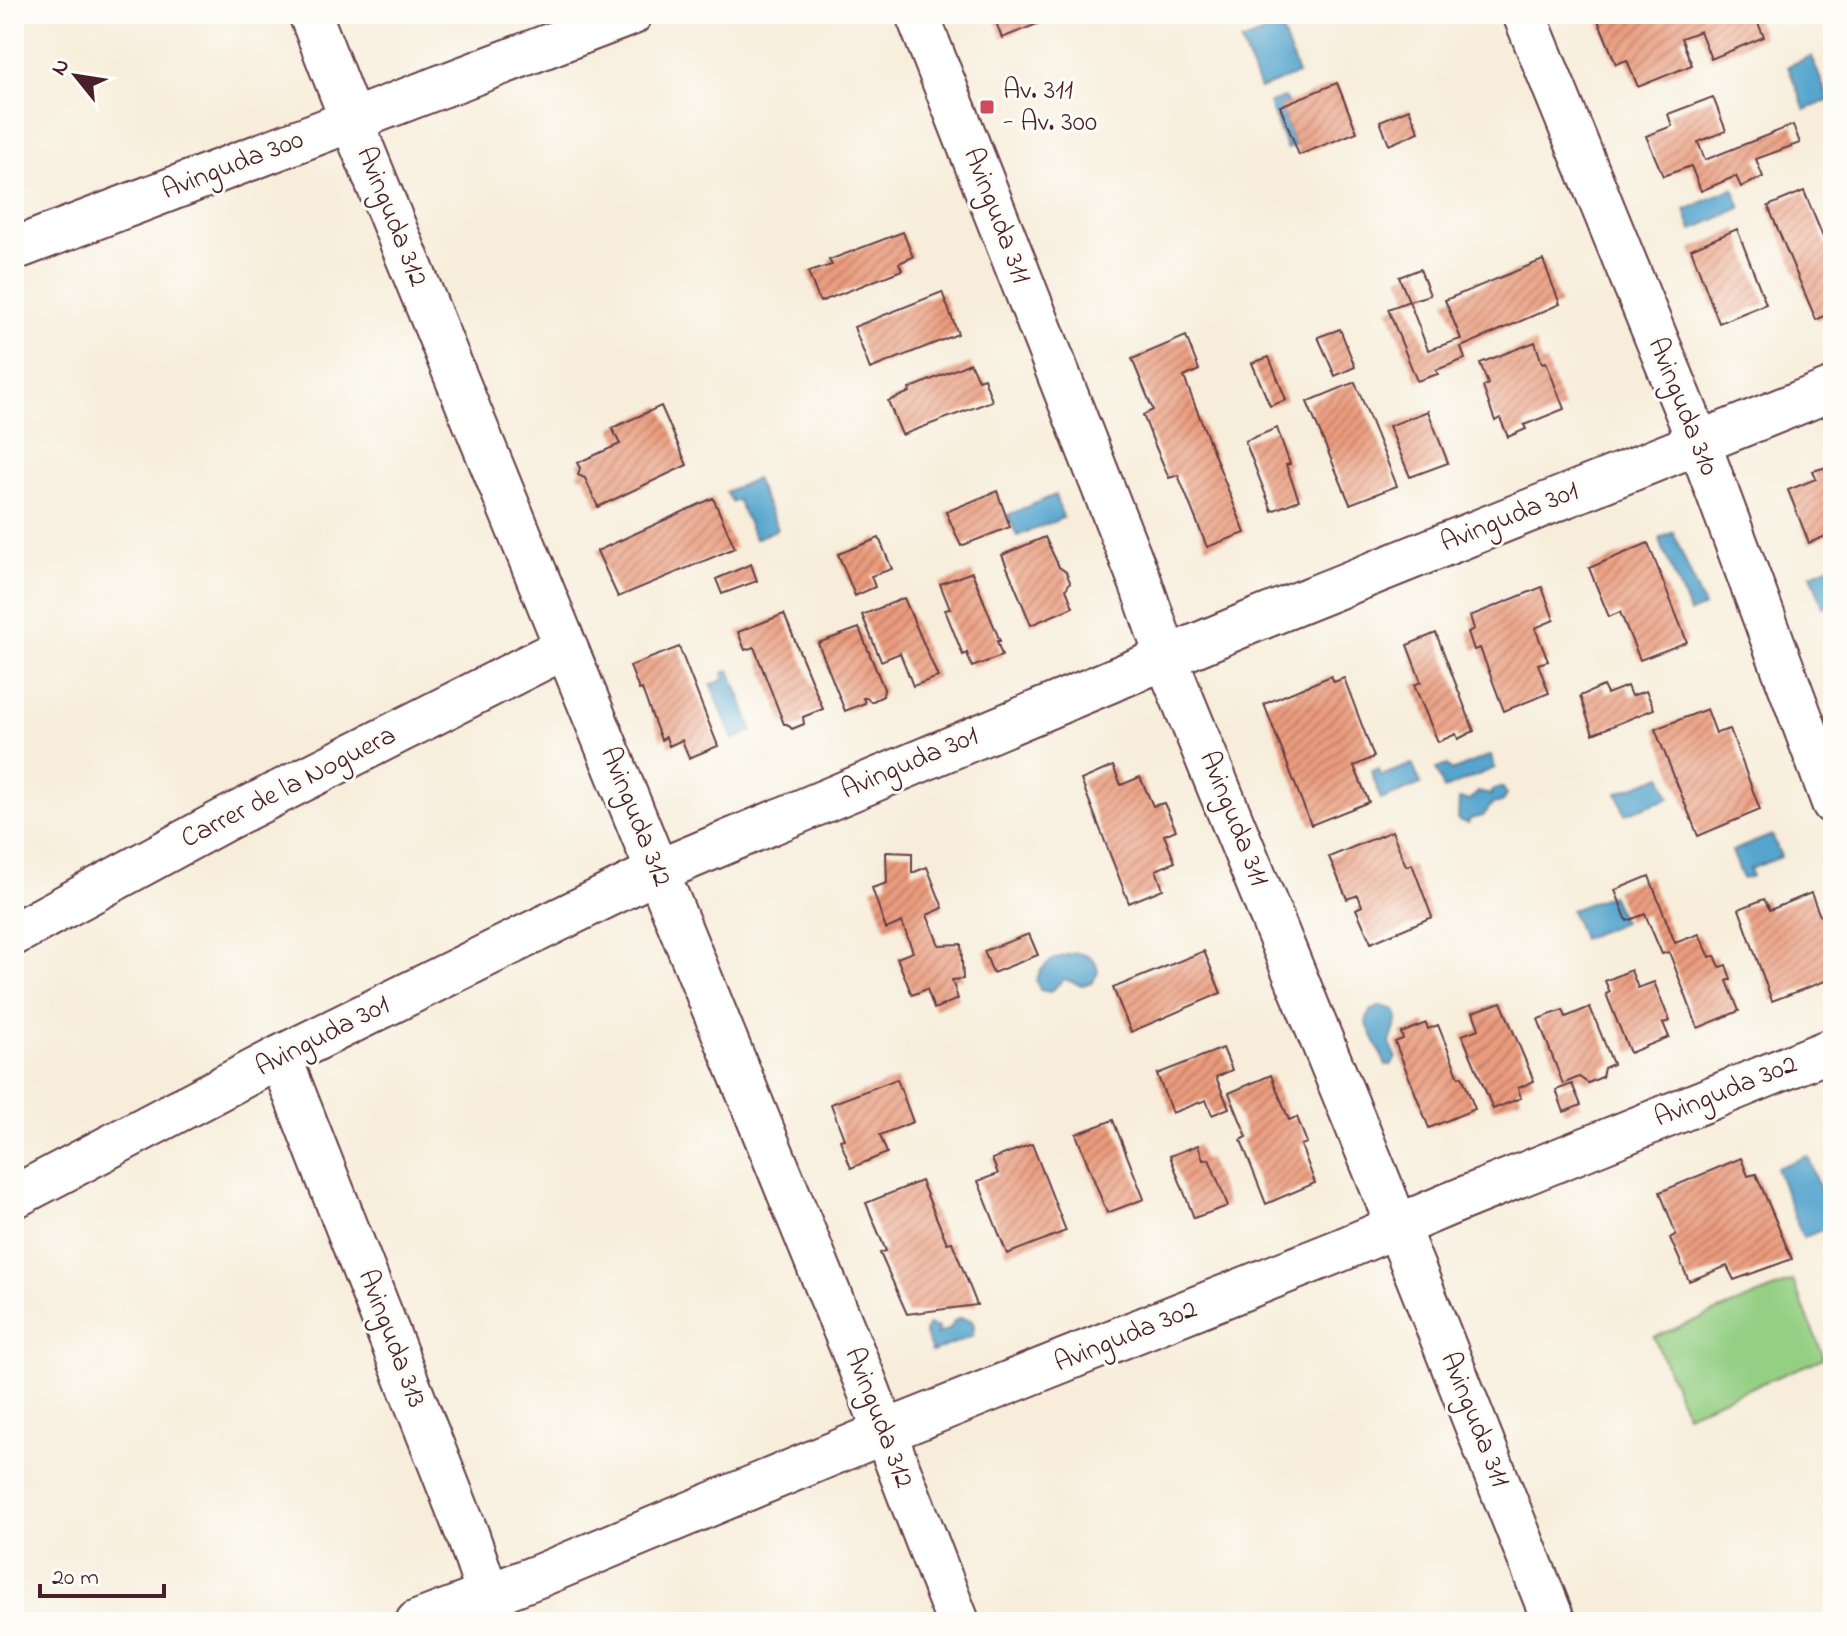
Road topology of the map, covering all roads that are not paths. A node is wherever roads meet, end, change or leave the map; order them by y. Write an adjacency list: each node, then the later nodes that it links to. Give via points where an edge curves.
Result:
1 (310, 14): 5 (street, Avinguda 312)
2 (631, 14): 5 (street, Avinguda 300)
3 (917, 14): 10 (street, Avinguda 311)
4 (1524, 14): 8 (street, Avinguda 310)
5 (352, 122): 6 (street, Avinguda 300); 9 (street, Avinguda 312)
6 (14, 249)
7 (1833, 389): 8 (street, Avinguda 301)
8 (1699, 443): 10 (street, Avinguda 301); 11 (street, Avinguda 310)
9 (566, 647): 12 (street, Avinguda 312); 13 (street, Carrer de la Noguera, via 226,819)
10 (1167, 658): 12 (street, Avinguda 301); 17 (street, Avinguda 311)
11 (1833, 803)
12 (658, 871): 15 (street, Avinguda 301); 18 (street, Avinguda 312)
13 (14, 934)
14 (1833, 1049): 17 (street, Avinguda 302)
15 (280, 1057): 16 (street, Avinguda 301); 19 (street, Avinguda 313)
16 (14, 1197)
17 (1396, 1226): 18 (street, Avinguda 302); 22 (street, Avinguda 311)
18 (885, 1432): 19 (street, Avinguda 302); 21 (street, Avinguda 312)
19 (492, 1609): 20 (street, Avinguda 302)
20 (417, 1622)
21 (958, 1622)
22 (1554, 1622)

